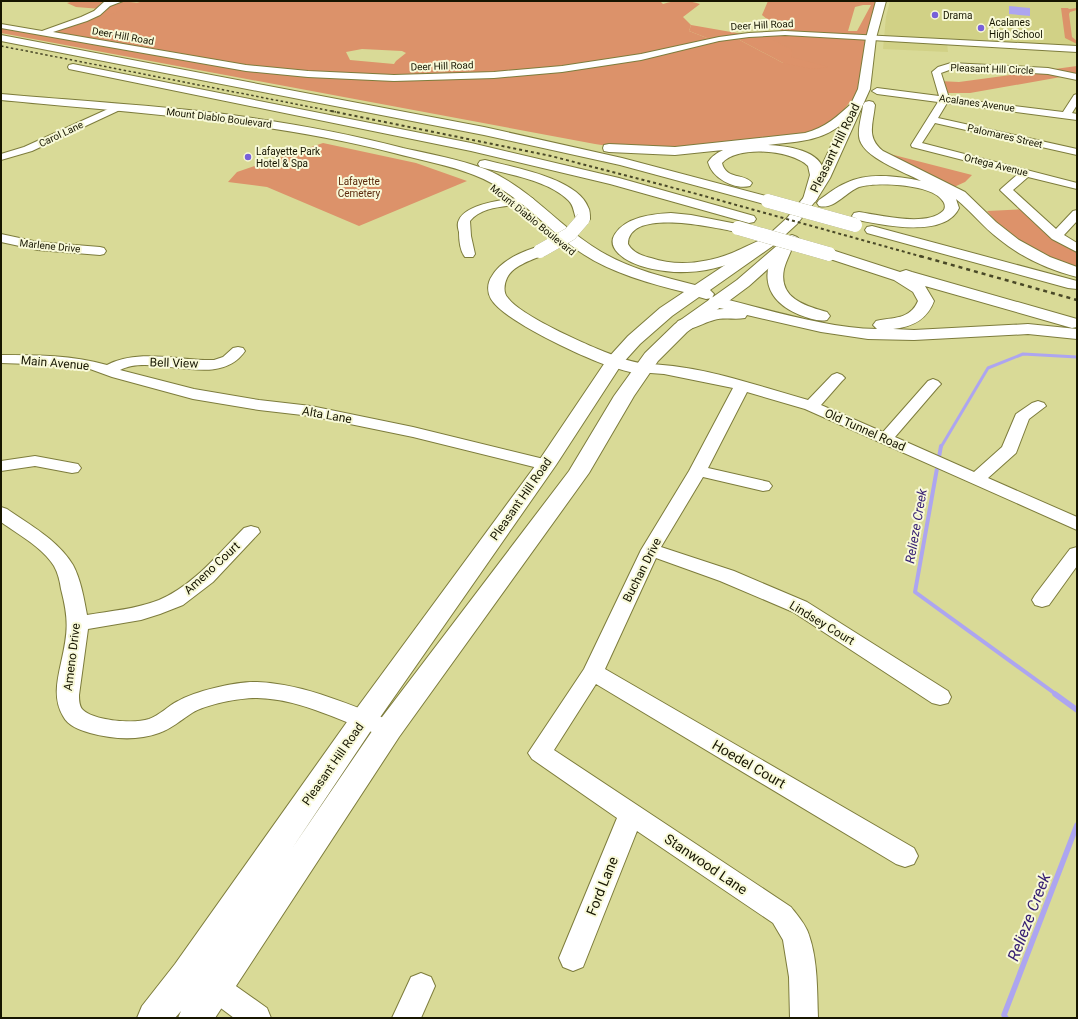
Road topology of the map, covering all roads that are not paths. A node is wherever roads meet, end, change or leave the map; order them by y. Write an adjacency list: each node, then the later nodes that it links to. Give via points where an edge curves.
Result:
1 (119, 1): 5 (street, via 107,4 97,13 84,19)
2 (882, 1): 8 (main road, Pleasant Hill Road)
3 (890, 1): 6 (main road)
4 (1, 26): 5 (street, Deer Hill Road)
5 (43, 33): 8 (street, Deer Hill Road, via 246,68 394,78 460,77 562,69 641,57 719,39 749,35 785,33)
6 (884, 36): 8 (street, Deer Hill Road); 9 (street, Deer Hill Road)
7 (1, 38): 21 (main road)
8 (871, 38): 16 (main road, Pleasant Hill Road)
9 (1077, 49)
10 (62, 65): 18 (main road)
11 (1077, 77): 15 (street, Pleasant Hill Circle, via 1048,71 951,66 936,72)
12 (878, 87): 15 (street, Acalanes Avenue); 16 (main road, Pleasant Hill Road)
13 (1, 97): 17 (main road, Mount Diablo Boulevard)
14 (1077, 97): 19 (street)
15 (945, 99): 19 (street, Acalanes Avenue); 22 (street)
16 (863, 104): 23 (main road, via 829,130 793,139 661,151); 31 (main road, Pleasant Hill Road, via 823,178); 45 (main road, via 865,137 873,150 960,195 1004,237 1026,251)
17 (115, 109): 26 (street, Carol Lane, via 28,149); 30 (main road, Mount Diablo Boulevard, via 261,122 350,139 478,172 510,187)
18 (300, 113): 25 (main road, via 320,122); 34 (main road, via 541,163 645,189)
19 (1066, 116): 20 (street, Acalanes Avenue)
20 (1077, 117)
21 (427, 119): 23 (main road, via 463,122); 29 (main road)
22 (933, 120): 24 (street, Palomares Street); 27 (street, Ortega Avenue, via 916,145)
23 (571, 143): 29 (main road)
24 (1077, 152)
25 (449, 154): 34 (main road); 57 (main road, bridge, via 544,181 566,190 582,206 583,219 580,226 572,234 511,265 498,278 496,292 500,300 518,315)
26 (1, 157)
27 (1026, 173): 28 (street, Ortega Avenue); 35 (street, via 1006,190)
28 (1077, 186)
29 (772, 197): 31 (main road, via 722,175 715,166 717,158 729,152 751,148 778,150 802,156 815,165 817,170); 33 (main road, bridge)
30 (521, 201): 42 (street, via 479,209 465,217 465,236); 44 (main road, Mount Diablo Boulevard, via 587,250); 48 (main road, Mount Diablo Boulevard, via 562,246 585,261 630,280)
31 (817, 201): 33 (main road, via 855,184 892,180 932,188 942,193 952,205 952,210 947,215 929,221); 37 (main road, Pleasant Hill Road); 38 (main road, Pleasant Hill Road, via 805,226)
32 (1077, 214): 35 (street)
33 (857, 220): 46 (main road); 47 (main road)
34 (744, 223): 37 (main road, via 680,218 658,219 629,227 623,232 620,244 631,256 644,262 676,268 716,264); 40 (main road, bridge)
35 (1056, 236): 39 (street)
36 (1, 238): 41 (street, Marlene Drive, via 14,242)
37 (769, 242): 43 (main road, Pleasant Hill Road)
38 (785, 246): 40 (main road, via 775,270 775,285 785,300 802,310 844,322 877,326 903,322 917,316 924,308 924,295 911,282); 49 (main road, Pleasant Hill Road, via 752,276)
39 (1077, 248)
40 (834, 249): 50 (main road); 53 (main road)
41 (100, 251)
42 (469, 254)
43 (732, 268): 44 (main road, via 691,281 674,280); 48 (main road, Pleasant Hill Road)
44 (624, 269): 48 (main road, Mount Diablo Boulevard)
45 (1077, 272)
46 (1077, 276)
47 (1077, 286)
48 (693, 293): 49 (main road, Mount Diablo Boulevard); 57 (main road, Pleasant Hill Road, via 645,330)
49 (716, 302): 51 (main road, Mount Diablo Boulevard); 52 (main road, Pleasant Hill Road)
50 (1077, 313)
51 (775, 317): 52 (main road, via 713,314); 54 (main road, via 868,334 914,335 1022,329)
52 (684, 325): 58 (main road, Pleasant Hill Road, via 661,346)
53 (1077, 325)
54 (1077, 334)
55 (238, 351): 59 (street, Bell View, via 222,363 199,365 126,362 114,365)
56 (1, 359): 59 (street, Main Avenue, via 82,364)
57 (614, 362): 58 (main road); 66 (main road, Pleasant Hill Road)
58 (642, 369): 62 (street, Old Tunnel Road, via 664,369); 81 (main road, Pleasant Hill Road, via 578,473)
59 (109, 370): 66 (street, Alta Lane, via 193,394 311,411 413,432)
60 (837, 378): 63 (street)
61 (933, 384): 65 (street)
62 (742, 386): 63 (street, Old Tunnel Road); 69 (street, Buchan Drive)
63 (811, 406): 65 (street, Old Tunnel Road)
64 (1038, 406): 70 (street, via 1022,417 1010,449)
65 (885, 439): 70 (street, Old Tunnel Road)
66 (546, 465): 81 (main road, Pleasant Hill Road)
67 (1, 466): 68 (street, via 35,462)
68 (72, 468)
69 (698, 471): 71 (street); 75 (street, Buchan Drive)
70 (977, 479): 73 (street, Old Tunnel Road)
71 (763, 486)
72 (1, 513): 78 (street, Ameno Drive, via 51,551 64,566)
73 (1077, 524)
74 (251, 532): 78 (street, Ameno Court, via 200,583 176,600 144,611)
75 (650, 550): 79 (street, Buchan Drive); 80 (street, Lindsey Court, via 728,576 800,607)
76 (1077, 553): 77 (street)
77 (1042, 600)
78 (78, 624): 81 (street, Ameno Drive, via 67,697 72,712 89,724 114,729 139,729 153,726 191,704 256,690 304,697)
79 (593, 672): 82 (street, Buchan Drive); 84 (street, Hoedel Court)
80 (940, 697)
81 (376, 724): 86 (main road, Pleasant Hill Road)
82 (540, 753): 83 (street, Stanwood Lane)
83 (631, 814): 85 (street, Ford Lane); 92 (street, Stanwood Lane, via 782,916 796,936 803,977)
84 (905, 856)
85 (573, 958)
86 (202, 981): 88 (main road, Pleasant Hill Road); 89 (main road, Pleasant Hill Road); 90 (street)
87 (421, 986): 91 (street)
88 (154, 1018)
89 (195, 1018)
90 (257, 1018)
91 (406, 1018)
92 (804, 1018)

